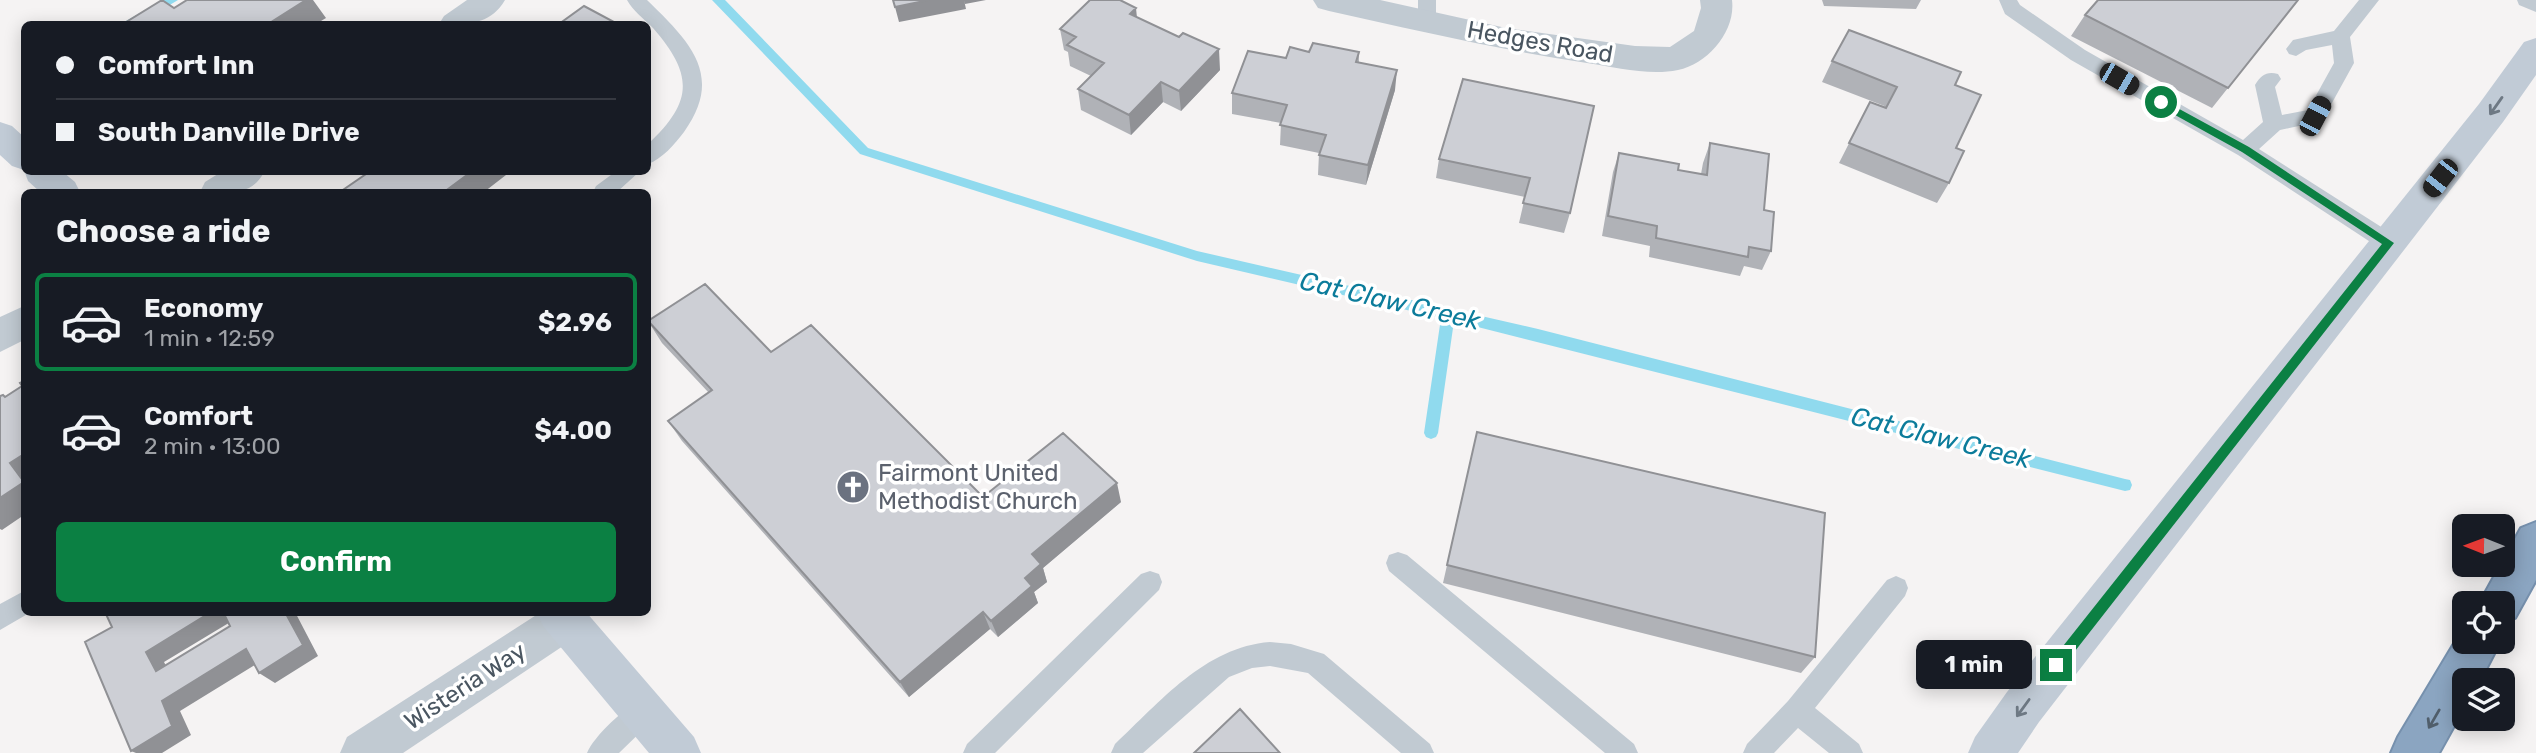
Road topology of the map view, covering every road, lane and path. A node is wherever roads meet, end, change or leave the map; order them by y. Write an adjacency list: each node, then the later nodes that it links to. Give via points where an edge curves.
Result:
1 (489, 0): 10 (street)
2 (636, 0): 19 (lane, via 688,58 694,86 691,110)
3 (1329, 0): 9 (street, Hedges Road)
4 (1716, 0): 9 (street, Hedges Road, via 1708,37 1675,59 1635,58 1506,39)
5 (2008, 0): 17 (lane, via 2012,9 2078,55)
6 (2370, 0): 11 (lane)
7 (2526, 0): 8 (lane)
8 (2536, 5)
9 (1427, 11)
10 (459, 21)
11 (2340, 36): 12 (lane, via 2300,45); 15 (lane, via 2344,63 2315,116)
12 (2296, 50)
13 (2536, 50): 26 (main road, one-way to 26)
14 (2271, 79): 15 (lane, via 2265,85)
15 (2274, 124): 17 (lane)
16 (0, 135): 18 (main road)
17 (2245, 150): 26 (lane)
18 (21, 154)
19 (651, 154)
20 (43, 175): 23 (main road)
21 (242, 175): 24 (street)
22 (625, 175): 25 (lane)
23 (60, 189)
24 (222, 189)
25 (607, 189)
26 (2389, 243): 49 (main road, one-way to 49, via 2023,707)
27 (21, 323): 28 (street)
28 (0, 336)
29 (2536, 541): 33 (highway)
30 (1398, 563): 46 (lane)
31 (1150, 582): 43 (lane)
32 (1896, 588): 38 (lane)
33 (2507, 591)
34 (21, 605): 36 (lane)
35 (562, 616): 39 (main road); 40 (street, Wisteria Way)
36 (0, 618)
37 (2471, 654): 50 (highway, one-way to 50)
38 (1797, 710): 47 (lane); 48 (lane)
39 (643, 712): 41 (lane); 42 (main road)
40 (363, 753)
41 (600, 753)
42 (678, 753)
43 (976, 753)
44 (1124, 753): 45 (lane, via 1208,674 1227,662 1262,655 1299,657 1315,663)
45 (1421, 753)
46 (1625, 753)
47 (1756, 753)
48 (1850, 753)
49 (1992, 753)
50 (2414, 753)

